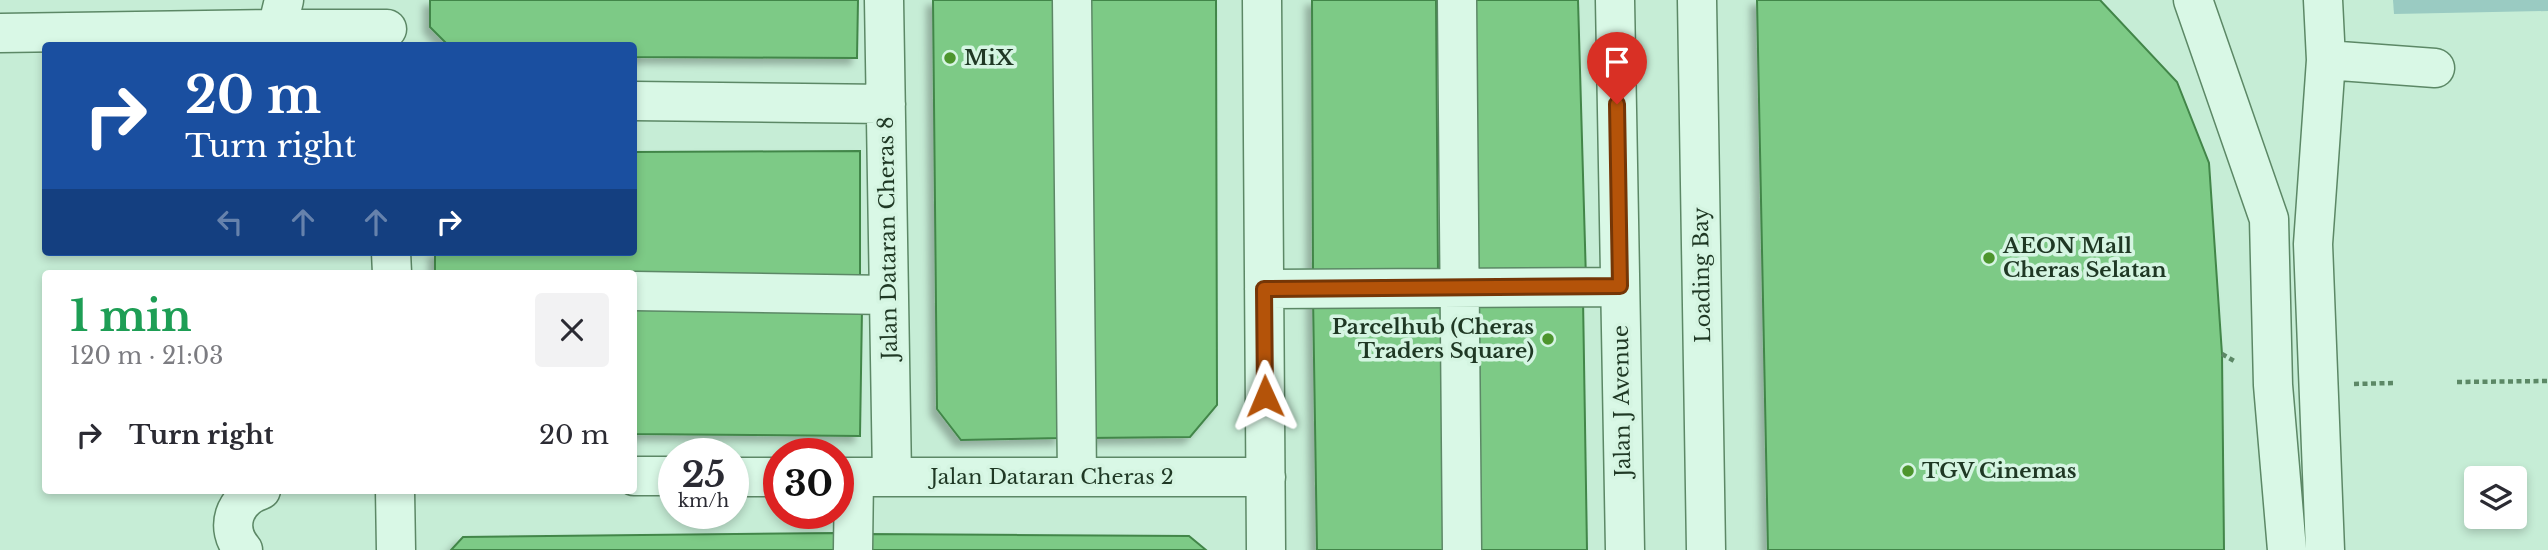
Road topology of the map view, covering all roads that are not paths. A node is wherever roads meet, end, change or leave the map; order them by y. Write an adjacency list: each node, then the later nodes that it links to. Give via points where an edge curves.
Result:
1 (884, 0): 15 (street, Jalan Dataran Cheras 8)
2 (1072, 0): 25 (street)
3 (1262, 0): 18 (street)
4 (1457, 0): 17 (street)
5 (1615, 0): 16 (street, Jalan J Avenue)
6 (1697, 0): 36 (street, Loading Bay)
7 (2193, 0): 37 (street, via 2269,219 2273,385)
8 (2323, 0): 12 (street)
9 (280, 15): 10 (street); 11 (street)
10 (387, 25)
11 (0, 33)
12 (2326, 60): 13 (street); 38 (street, via 2313,244)
13 (2435, 68)
14 (637, 101): 15 (street)
15 (886, 104): 20 (street, Jalan Dataran Cheras 8)
16 (1620, 286): 17 (street); 35 (street, Jalan J Avenue)
17 (1460, 288): 18 (street); 34 (street)
18 (1264, 289): 26 (street)
19 (637, 292): 20 (street)
20 (889, 295): 24 (street, Jalan Dataran Cheras 8)
21 (637, 476): 22 (street)
22 (658, 476)
23 (854, 477): 24 (street, Jalan Dataran Cheras 2)
24 (892, 477): 25 (street, Jalan Dataran Cheras 2)
25 (1077, 477): 26 (street, Jalan Dataran Cheras 2)
26 (1266, 477): 33 (street)
27 (251, 494): 30 (street, via 234,513 234,535)
28 (395, 494): 31 (street)
29 (851, 529): 32 (street)
30 (243, 550)
31 (396, 550)
32 (853, 550)
33 (1266, 550)
34 (1462, 550)
35 (1625, 550)
36 (1706, 550)
37 (2287, 550)
38 (2325, 550)

